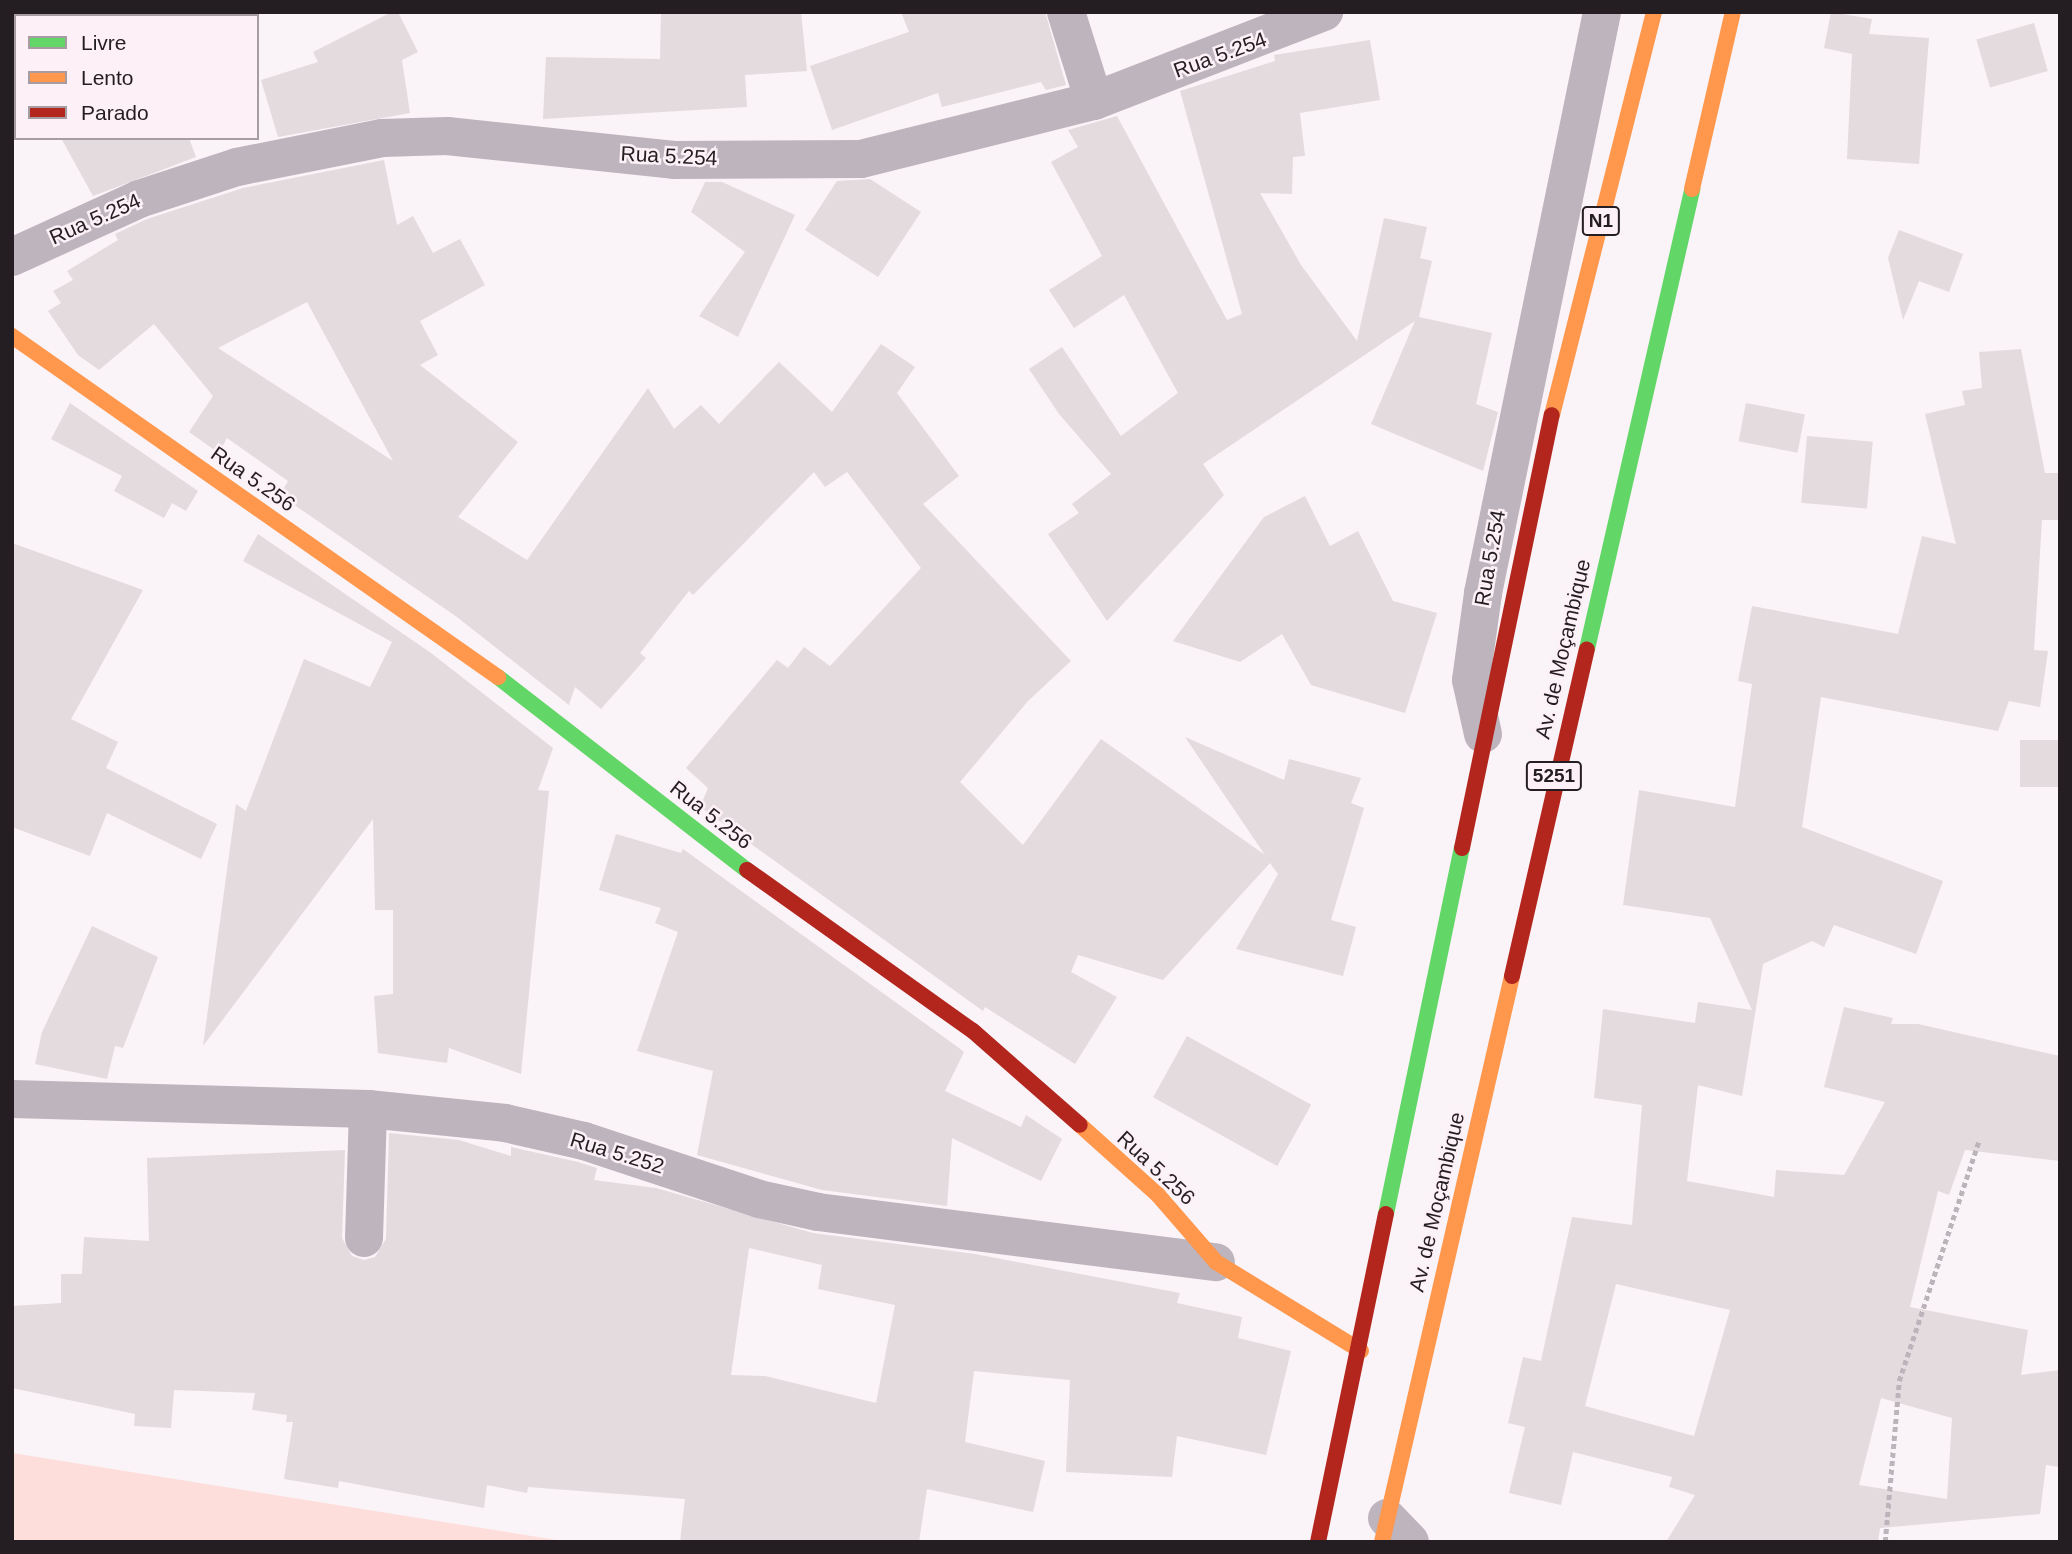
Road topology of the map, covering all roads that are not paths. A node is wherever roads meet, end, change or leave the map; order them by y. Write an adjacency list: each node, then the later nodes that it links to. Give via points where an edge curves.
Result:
1 (1066, 12): 6 (street)
2 (1324, 12): 6 (street, Rua 5.254)
3 (1602, 12): 9 (street, Rua 5.254, via 1483,593 1471,680)
4 (1654, 12): 9 (main road, Av. de Moçambique / N1, via 1548,430)
5 (1733, 12): 15 (main road, Av. de Moçambique / 5251)
6 (1094, 101): 7 (street, Rua 5.254, via 861,159 674,160 447,136 382,138 225,171 139,199)
7 (12, 257)
8 (12, 336): 13 (main road, Rua 5.256, via 444,635 738,864 973,1031 1158,1195)
9 (1483, 734): 14 (main road, Av. de Moçambique)
10 (12, 1099): 11 (street, Rua 5.252)
11 (368, 1109): 12 (street); 13 (street, Rua 5.252, via 505,1123 558,1135 818,1212)
12 (364, 1238)
13 (1216, 1262): 14 (main road, Rua 5.256)
14 (1361, 1351): 16 (main road, Av. de Moçambique)
15 (1393, 1534)
16 (1318, 1542)

